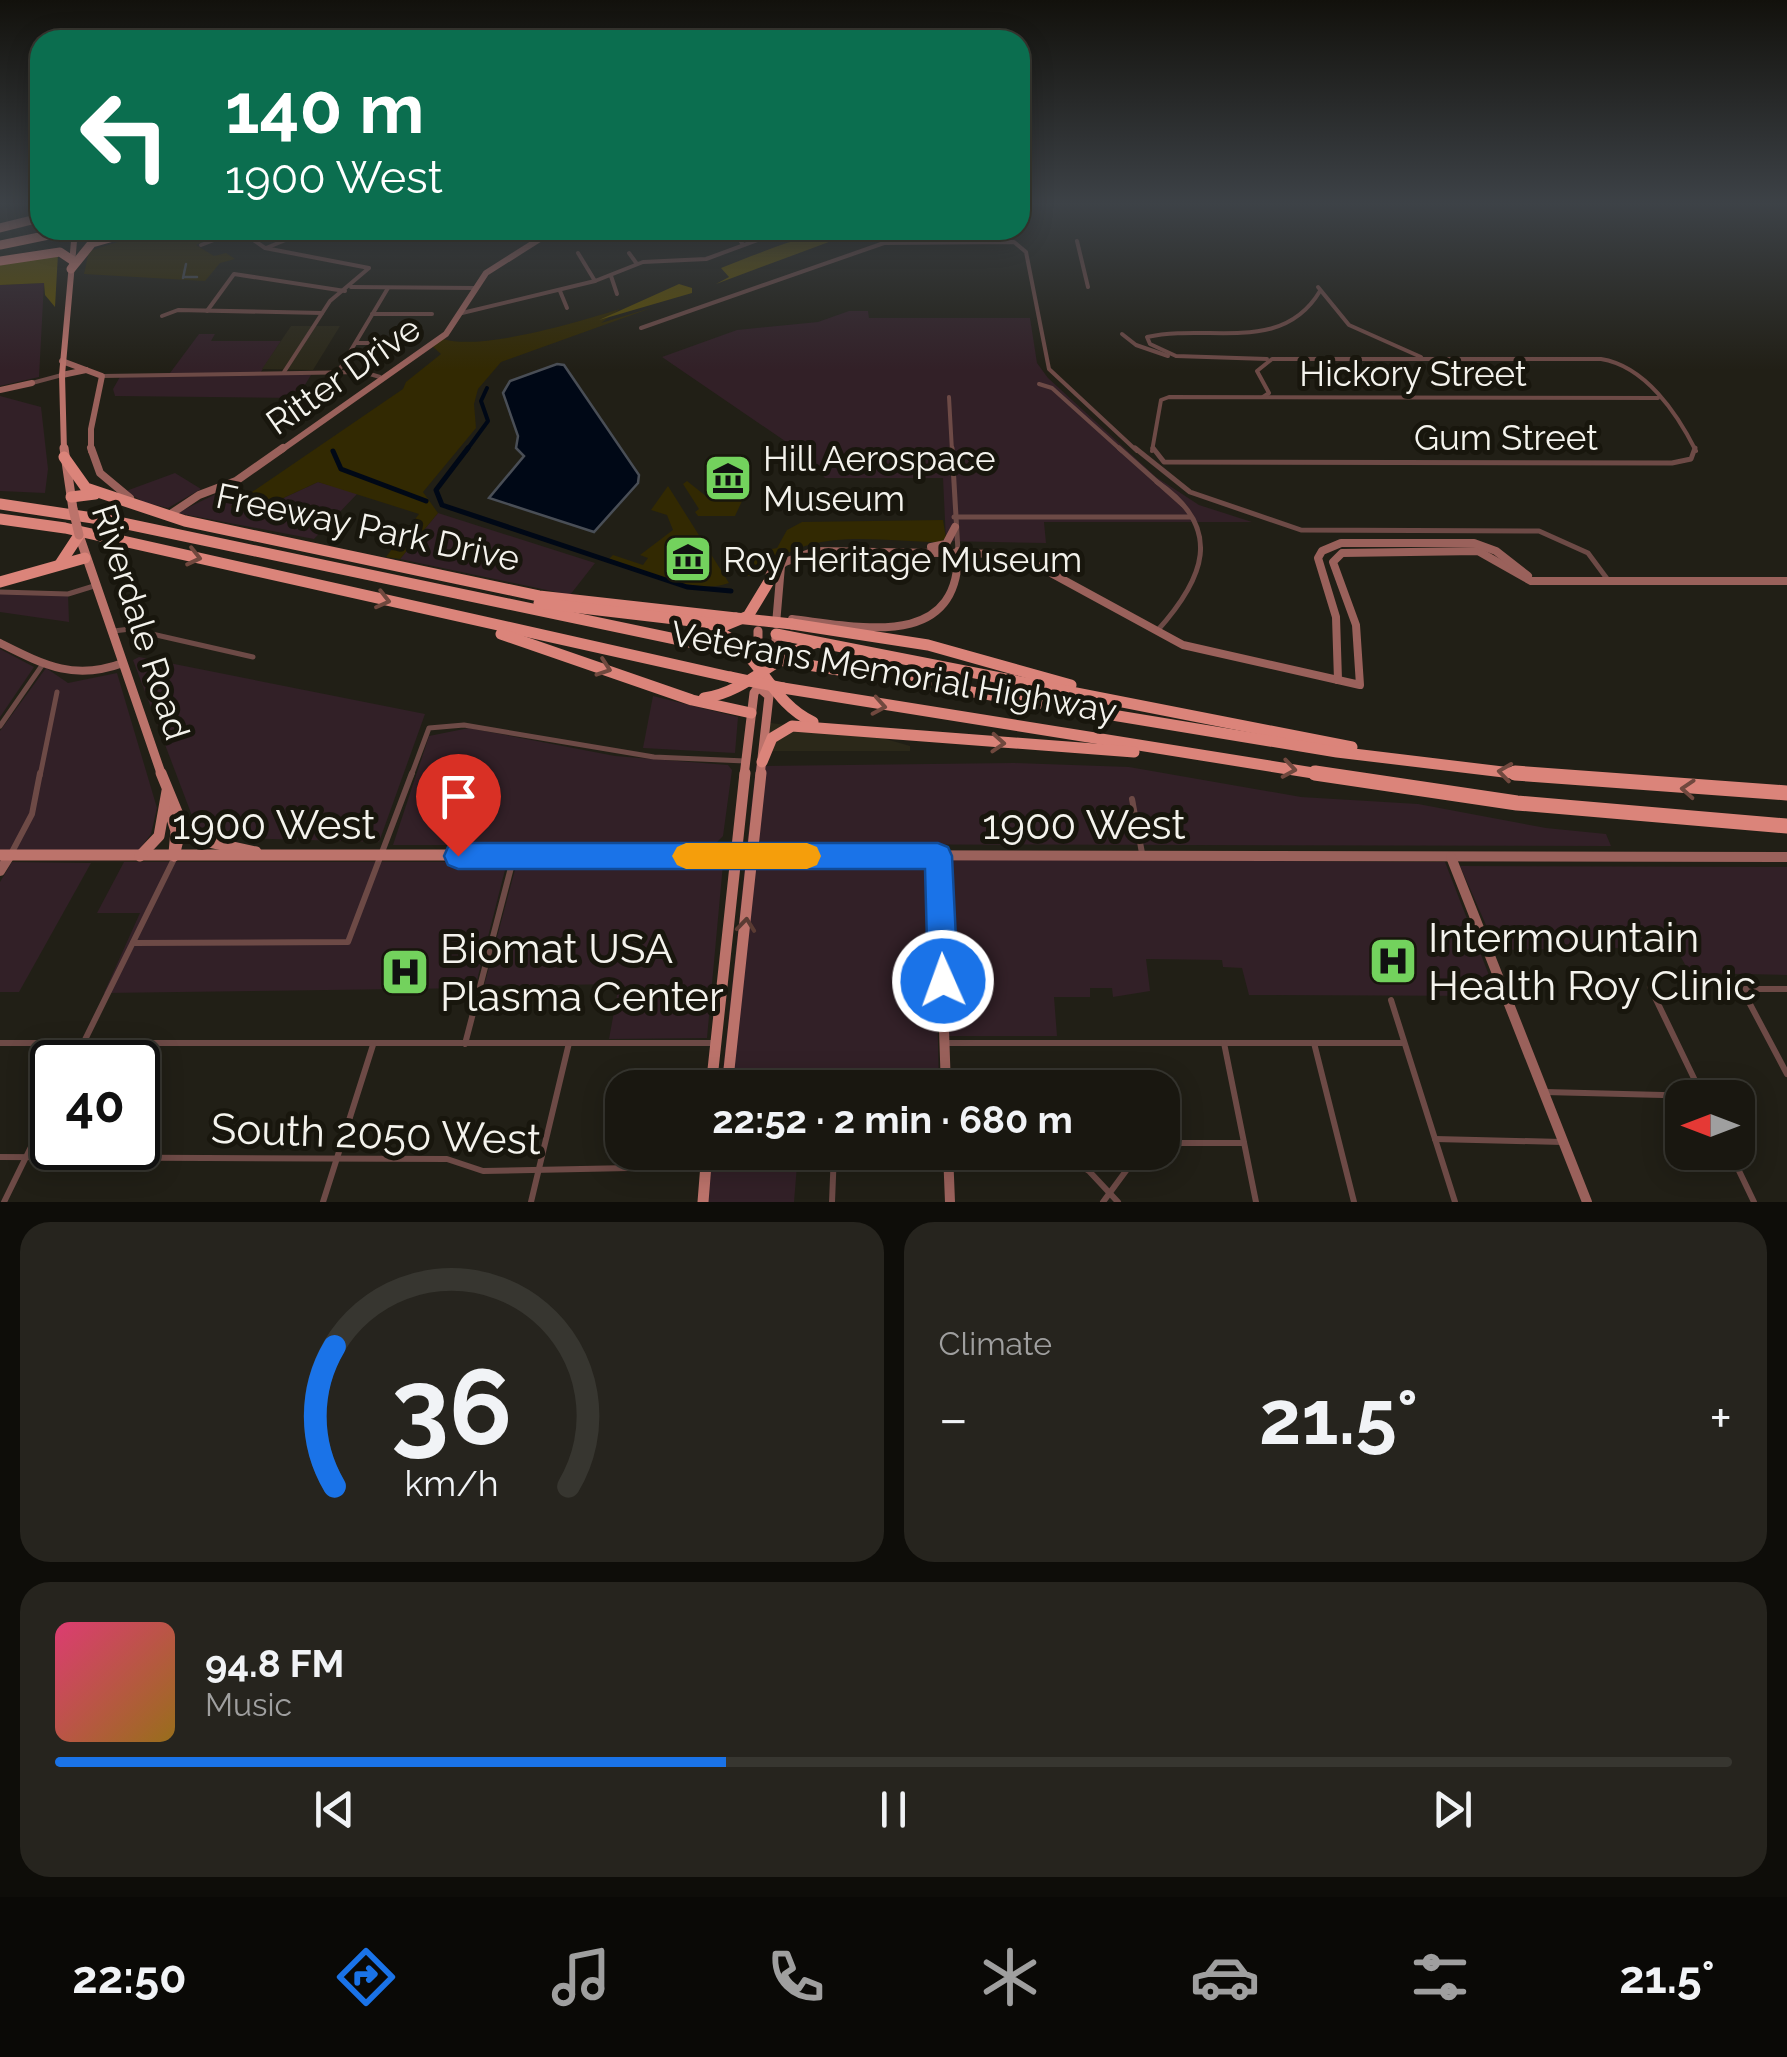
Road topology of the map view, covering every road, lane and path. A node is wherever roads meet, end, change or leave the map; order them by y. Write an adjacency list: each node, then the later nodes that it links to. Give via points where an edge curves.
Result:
1 (65, 258): 13 (highway)
2 (73, 258): 13 (main road, Riverdale Road)
3 (78, 258): 13 (highway)
4 (317, 258): 16 (street, via 369,268)
5 (511, 258): 19 (main road, Ritter Drive)
6 (581, 258): 15 (street)
7 (633, 258): 12 (street)
8 (705, 258): 12 (street)
9 (834, 258): 30 (street)
10 (1027, 258): 67 (street, via 1050,372 1190,492 1300,530 1542,532 1588,553)
11 (1081, 258): 17 (street)
12 (637, 264): 14 (street)
13 (72, 265): 37 (main road, Riverdale Road)
14 (611, 276): 15 (street); 22 (street)
15 (595, 281): 21 (street)
16 (351, 287): 18 (street); 20 (street)
17 (1088, 287)
18 (388, 288): 19 (street); 27 (street)
19 (475, 288): 25 (main road, Ritter Drive)
20 (344, 290): 24 (street, via 234,274); 26 (street)
21 (560, 290): 23 (street); 25 (street)
22 (617, 294)
23 (568, 308)
24 (207, 310): 26 (street); 29 (street)
25 (462, 313): 43 (main road, Ritter Drive, via 446,334)
26 (322, 314): 39 (street)
27 (372, 314): 28 (street); 32 (street)
28 (432, 314)
29 (162, 316)
30 (641, 328)
31 (1122, 334): 34 (street, Gum Street, via 1154,354)
32 (356, 342): 33 (street); 40 (street)
33 (410, 342)
34 (1176, 356): 35 (street, via 1147,337 1286,326 1306,315 1319,289 1332,313 1352,329); 36 (street, Gum Street)
35 (1424, 358): 36 (street, Gum Street); 49 (street, Gum Street, via 1592,358 1637,373)
36 (1270, 360): 48 (street, via 1258,370 1269,393)
37 (62, 361): 38 (main road); 41 (main road, Riverdale Road)
38 (91, 370): 41 (main road); 42 (main road)
39 (284, 372): 40 (street); 42 (street)
40 (338, 372): 43 (street)
41 (62, 375): 44 (street); 50 (main road, Riverdale Road)
42 (102, 376): 55 (main road, Freeway Park Drive, via 90,426 95,466 116,491)
43 (380, 377): 55 (main road, Ritter Drive, via 236,481)
44 (32, 383): 46 (main road)
45 (1038, 384): 56 (street, via 1053,388)
46 (0, 390)
47 (949, 397): 59 (street)
48 (1263, 397): 49 (street, Hickory Street); 51 (street, Hickory Street, via 1161,400 1152,452)
49 (1658, 398): 51 (street, Gum Street, via 1692,442 1692,459)
50 (64, 457): 52 (highway, via 83,486); 53 (main road, Riverdale Road)
51 (1164, 462)
52 (104, 495): 53 (highway); 74 (highway, via 184,521 438,578 540,596)
53 (71, 498): 61 (main road, Riverdale Road, bridge)
54 (0, 504): 58 (highway, Veterans Memorial Highway)
55 (172, 513): 74 (main road, Freeway Park Drive, via 490,583)
56 (1191, 517): 59 (street); 79 (street, via 1198,576)
57 (0, 521): 60 (highway)
58 (112, 521): 76 (highway, via 546,605); 97 (highway, Veterans Memorial Highway, bridge, via 790,662 1138,722)
59 (954, 522): 62 (main road, via 946,544); 63 (street)
60 (65, 528): 73 (highway, Veterans Memorial Highway, one-way to 73)
61 (79, 535): 64 (main road, Riverdale Road); 66 (highway, via 66,560)
62 (878, 549): 63 (main road); 65 (main road, via 816,551)
63 (958, 551): 75 (main road, via 955,591 919,621 891,627); 79 (main road, via 1020,558)
64 (85, 558): 66 (highway); 71 (main road, Riverdale Road)
65 (781, 566): 70 (main road); 80 (main road)
66 (43, 572): 69 (highway)
67 (1608, 580): 68 (main road); 88 (main road, via 1530,576 1496,550 1470,543 1333,545 1318,558 1336,617); 88 (main road, via 1528,580 1474,550 1339,554 1333,562 1356,626 1364,686)
68 (1787, 581)
69 (0, 582)
70 (768, 583): 76 (highway, via 736,624); 78 (main road)
71 (94, 586): 72 (street, via 68,594); 77 (main road, Riverdale Road)
72 (0, 592)
73 (445, 615): 91 (highway, one-way to 91); 96 (highway, Veterans Memorial Highway, one-way to 96, bridge)
74 (737, 615): 75 (highway, bridge)
75 (792, 621): 92 (highway, via 928,645)
76 (692, 624): 87 (highway, via 742,640)
77 (112, 631): 84 (street, via 130,629); 85 (main road, Riverdale Road)
78 (758, 631): 83 (main road, via 758,645)
79 (1156, 632): 88 (main road, via 1218,655)
80 (776, 634): 81 (highway); 83 (main road, via 776,646)
81 (824, 642): 87 (highway, via 785,654); 92 (highway)
82 (0, 643): 86 (main road)
83 (767, 650): 87 (main road)
84 (253, 657)
85 (123, 663): 86 (main road, via 74,676); 101 (main road, Riverdale Road)
86 (43, 664): 94 (street)
87 (764, 671): 89 (main road); 91 (highway, via 728,694); 95 (highway, via 795,712)
88 (1338, 680)
89 (761, 689): 93 (main road); 99 (main road, via 770,696)
90 (57, 692): 105 (street, via 32,814)
91 (686, 698): 93 (highway)
92 (1127, 703): 97 (highway)
93 (751, 713): 98 (main road)
94 (0, 726)
95 (831, 728): 96 (highway, one-way to 96); 99 (highway, via 784,728)
96 (1062, 742): 104 (highway, one-way to 104, via 1193,754 1589,812)
97 (1420, 760): 100 (highway, Veterans Memorial Highway, one-way to 97, via 1589,782)
98 (746, 761): 109 (street, via 654,757 464,726 424,732); 111 (main road)
99 (762, 762): 112 (main road)
100 (1787, 792)
101 (166, 794): 103 (main road, Riverdale Road, via 172,793); 106 (main road, via 158,836); 107 (main road, Riverdale Road, via 176,831)
102 (1132, 799): 114 (street)
103 (182, 818): 107 (main road); 108 (main road, via 200,840)
104 (1787, 826)
105 (5, 855): 106 (main road, 1900 West); 117 (main road)
106 (140, 856): 107 (main road, 1900 West)
107 (174, 856): 108 (main road, 1900 West); 118 (street)
108 (274, 856): 109 (main road, 1900 West)
109 (380, 856): 110 (main road, 1900 West); 118 (street, via 348,942)
110 (514, 856): 111 (main road, 1900 West); 131 (street)
111 (736, 856): 112 (main road, 1900 West); 123 (main road)
112 (753, 856): 113 (main road, 1900 West); 137 (main road, one-way to 112)
113 (938, 856): 114 (main road, 1900 West); 127 (main road)
114 (1142, 856): 115 (main road, 1900 West)
115 (1451, 857): 116 (main road, 1900 West); 141 (main road)
116 (1787, 857)
117 (0, 871)
118 (133, 943): 122 (street)
119 (1650, 987): 140 (street)
120 (1787, 989): 134 (street, via 1742,989)
121 (1391, 1000): 130 (street)
122 (85, 1040)
123 (716, 1042): 132 (street); 136 (main road)
124 (0, 1043): 125 (street)
125 (30, 1043)
126 (160, 1043): 133 (street)
127 (945, 1043): 128 (street); 138 (main road)
128 (1224, 1043): 129 (street); 145 (street)
129 (1314, 1043): 130 (street); 169 (street)
130 (1404, 1043): 143 (street)
131 (465, 1044): 132 (street); 133 (street)
132 (569, 1044): 152 (street)
133 (373, 1045): 150 (street)
134 (1774, 1050): 135 (street); 139 (street)
135 (1787, 1050)
136 (713, 1070)
137 (729, 1070)
138 (946, 1070)
139 (1787, 1074)
140 (1694, 1080)
141 (1544, 1092): 142 (street); 144 (main road)
142 (1665, 1096)
143 (1434, 1138): 144 (street); 170 (street)
144 (1564, 1142): 171 (main road)
145 (1244, 1143): 146 (street); 168 (street)
146 (1180, 1147)
147 (30, 1150): 149 (street)
148 (0, 1157): 149 (street, South 2050 West)
149 (26, 1158): 150 (street, South 2050 West); 160 (street)
150 (337, 1158): 152 (street, South 2050 West, via 447,1159 483,1171); 161 (street)
151 (605, 1169): 152 (street, South 2050 West)
152 (537, 1170): 162 (street)
153 (708, 1170): 163 (main road)
154 (833, 1170): 164 (street)
155 (949, 1170): 165 (main road)
156 (1087, 1170): 159 (street)
157 (1126, 1170): 159 (street)
158 (1739, 1170): 172 (street)
159 (1109, 1192): 166 (street); 167 (street)
160 (4, 1202)
161 (323, 1202)
162 (531, 1202)
163 (703, 1202)
164 (832, 1202)
165 (950, 1202)
166 (1102, 1202)
167 (1118, 1202)
168 (1256, 1202)
169 (1354, 1202)
170 (1455, 1202)
171 (1587, 1202)
172 (1754, 1202)

